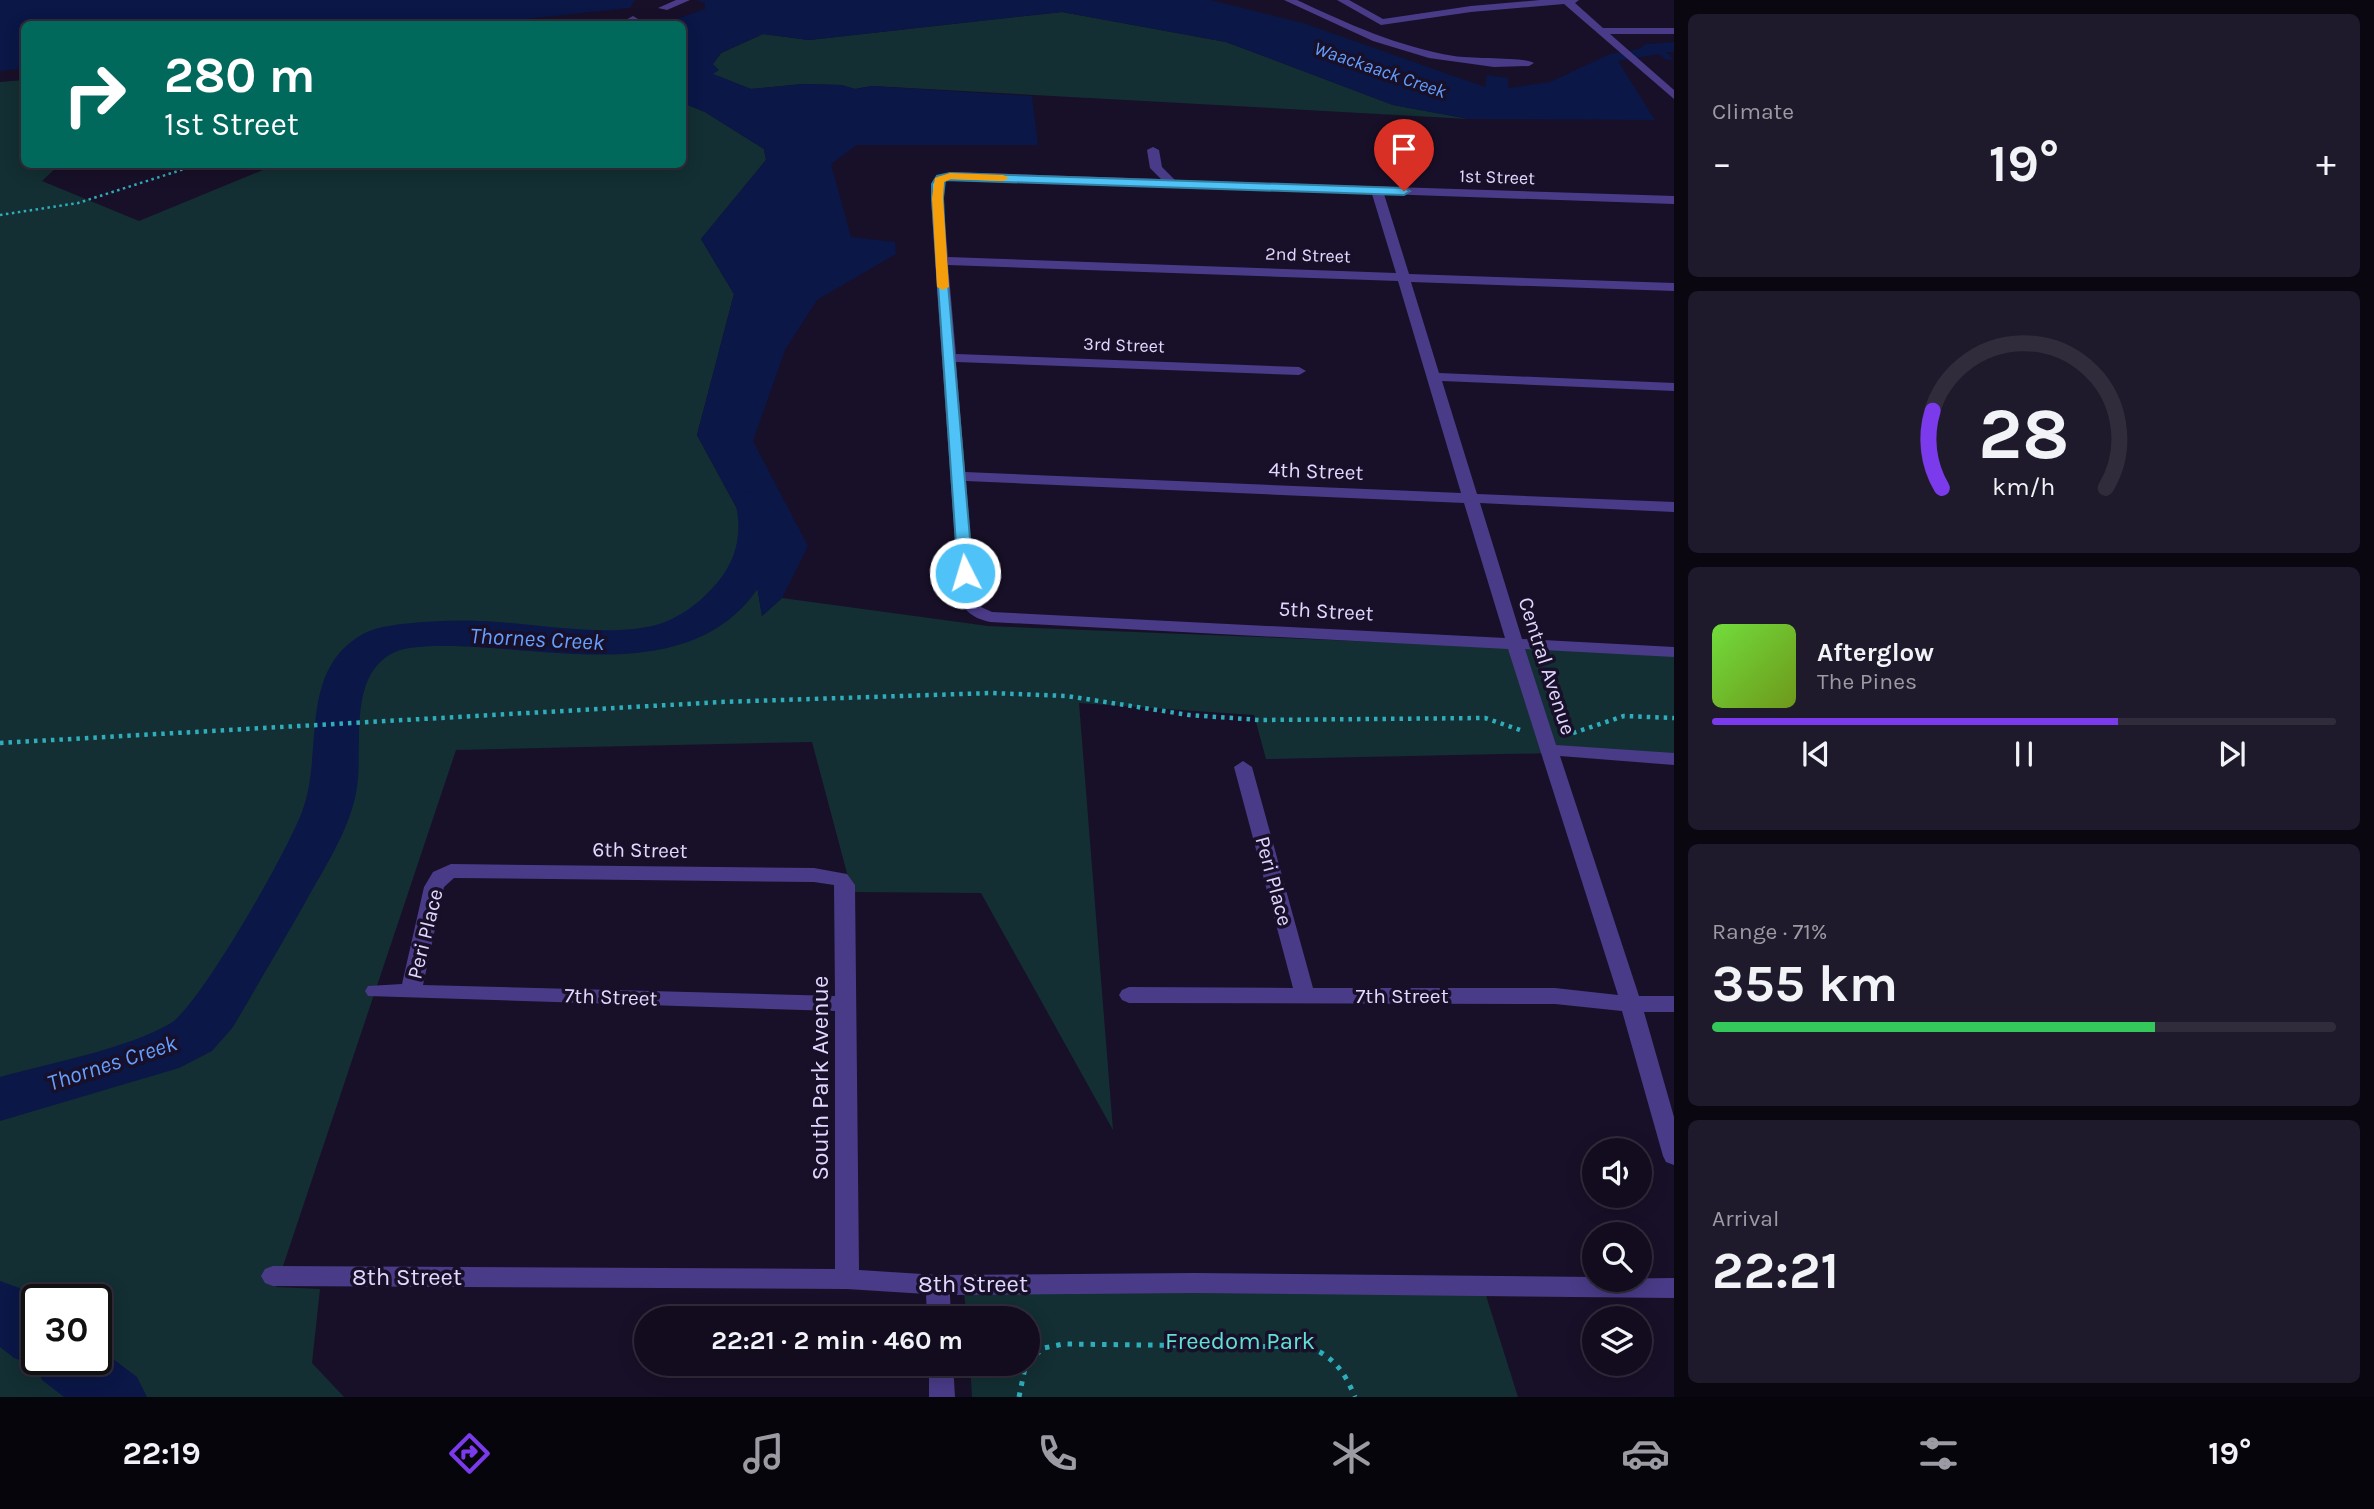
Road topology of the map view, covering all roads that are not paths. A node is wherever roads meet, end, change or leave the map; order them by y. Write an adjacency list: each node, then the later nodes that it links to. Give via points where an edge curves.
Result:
1 (685, 0): 6 (street)
2 (1289, 0): 9 (street, via 1404,50 1494,65)
3 (1342, 0): 4 (street, via 1381,22)
4 (1566, 0): 5 (street); 7 (street)
5 (1574, 0)
6 (663, 8)
7 (1600, 30): 8 (street); 10 (street)
8 (1674, 32)
9 (1529, 63)
10 (1674, 96)
11 (1153, 150): 12 (street, via 1156,168)
12 (1174, 184): 13 (street, 1st Street); 15 (street, 1st Street, via 941,178 937,198)
13 (1377, 191): 14 (street, 1st Street); 16 (street, Central Avenue)
14 (1674, 200)
15 (941, 261): 16 (street, 2nd Street); 18 (street)
16 (1404, 277): 17 (street, 2nd Street); 20 (street, Central Avenue)
17 (1674, 287)
18 (949, 358): 19 (street, 3rd Street); 22 (street)
19 (1298, 371)
20 (1435, 377): 21 (street); 23 (street, Central Avenue)
21 (1674, 387)
22 (957, 476): 23 (street, 4th Street); 25 (street, 5th Street, via 967,597 970,607 989,617)
23 (1471, 498): 24 (street, 4th Street); 25 (street, Central Avenue)
24 (1674, 508)
25 (1515, 644): 26 (street, 5th Street); 27 (street, Central Avenue)
26 (1674, 652)
27 (1551, 750): 28 (street); 37 (street, Central Avenue)
28 (1674, 759)
29 (1243, 767): 35 (street, Peri Place)
30 (440, 877): 31 (street, 6th Street, via 460,870); 33 (street, Peri Place)
31 (840, 879): 36 (street, South Park Avenue, via 845,885)
32 (375, 991): 33 (street, 7th Street)
33 (411, 992): 36 (street, 7th Street)
34 (1129, 995): 35 (street, 7th Street)
35 (1305, 995): 37 (street, 7th Street, via 1555,996)
36 (846, 1004): 41 (street, South Park Avenue)
37 (1631, 1004): 38 (street, 7th Street); 39 (street, Central Avenue)
38 (1674, 1004)
39 (1674, 1156)
40 (273, 1276): 41 (street, 8th Street)
41 (847, 1279): 42 (street, 8th Street)
42 (938, 1285): 43 (street, 8th Street); 44 (street)
43 (1674, 1288)
44 (939, 1306)
45 (941, 1376): 46 (street)
46 (942, 1397)

